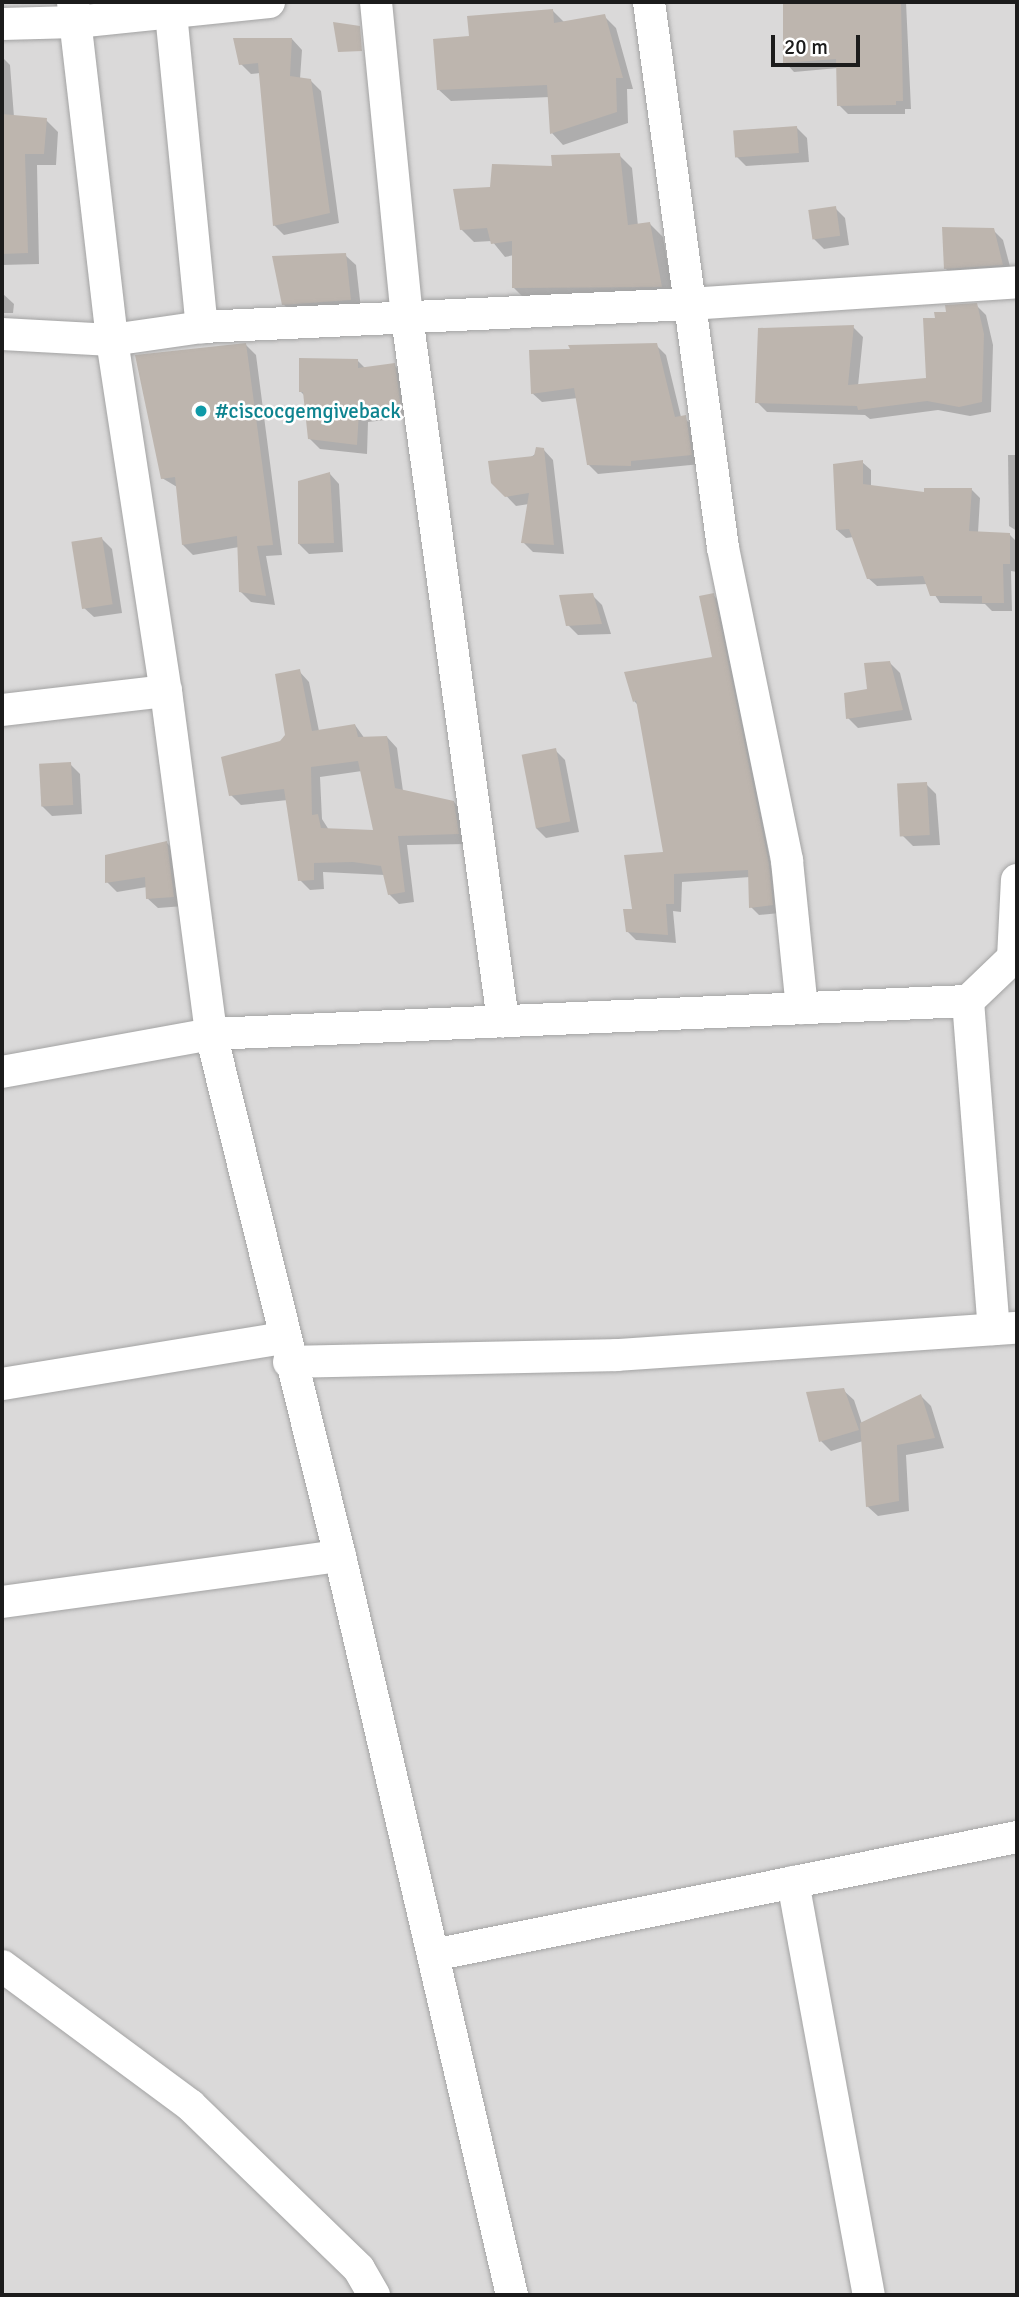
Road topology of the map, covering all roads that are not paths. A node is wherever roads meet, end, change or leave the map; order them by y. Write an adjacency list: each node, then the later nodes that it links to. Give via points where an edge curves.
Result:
1 (269, 2): 5 (street)
2 (376, 2): 9 (street)
3 (649, 2): 8 (street)
4 (75, 12): 5 (street); 6 (street); 12 (street)
5 (171, 13): 10 (street)
6 (2, 24)
7 (1017, 282): 8 (street)
8 (690, 304): 9 (street); 18 (street, via 723,548 787,861)
9 (407, 317): 10 (street); 19 (street)
10 (202, 327): 12 (street)
11 (2, 334): 12 (street)
12 (112, 340): 13 (street)
13 (166, 691): 14 (street); 20 (street)
14 (2, 710)
15 (1017, 880): 16 (street)
16 (1015, 959): 17 (street)
17 (968, 1001): 18 (street); 22 (street)
18 (802, 1008): 19 (street)
19 (503, 1021): 20 (street)
20 (211, 1034): 21 (street); 23 (street)
21 (2, 1072)
22 (1011, 1329): 23 (street, via 617,1355)
23 (287, 1350): 24 (street); 25 (street)
24 (2, 1384)
25 (340, 1556): 26 (street); 29 (street)
26 (2, 1602)
27 (1017, 1837): 28 (street)
28 (793, 1882): 29 (street); 33 (street)
29 (433, 1955): 32 (street)
30 (2, 1966): 31 (street, via 190,2105 359,2269)
31 (374, 2295)
32 (512, 2295)
33 (869, 2295)

